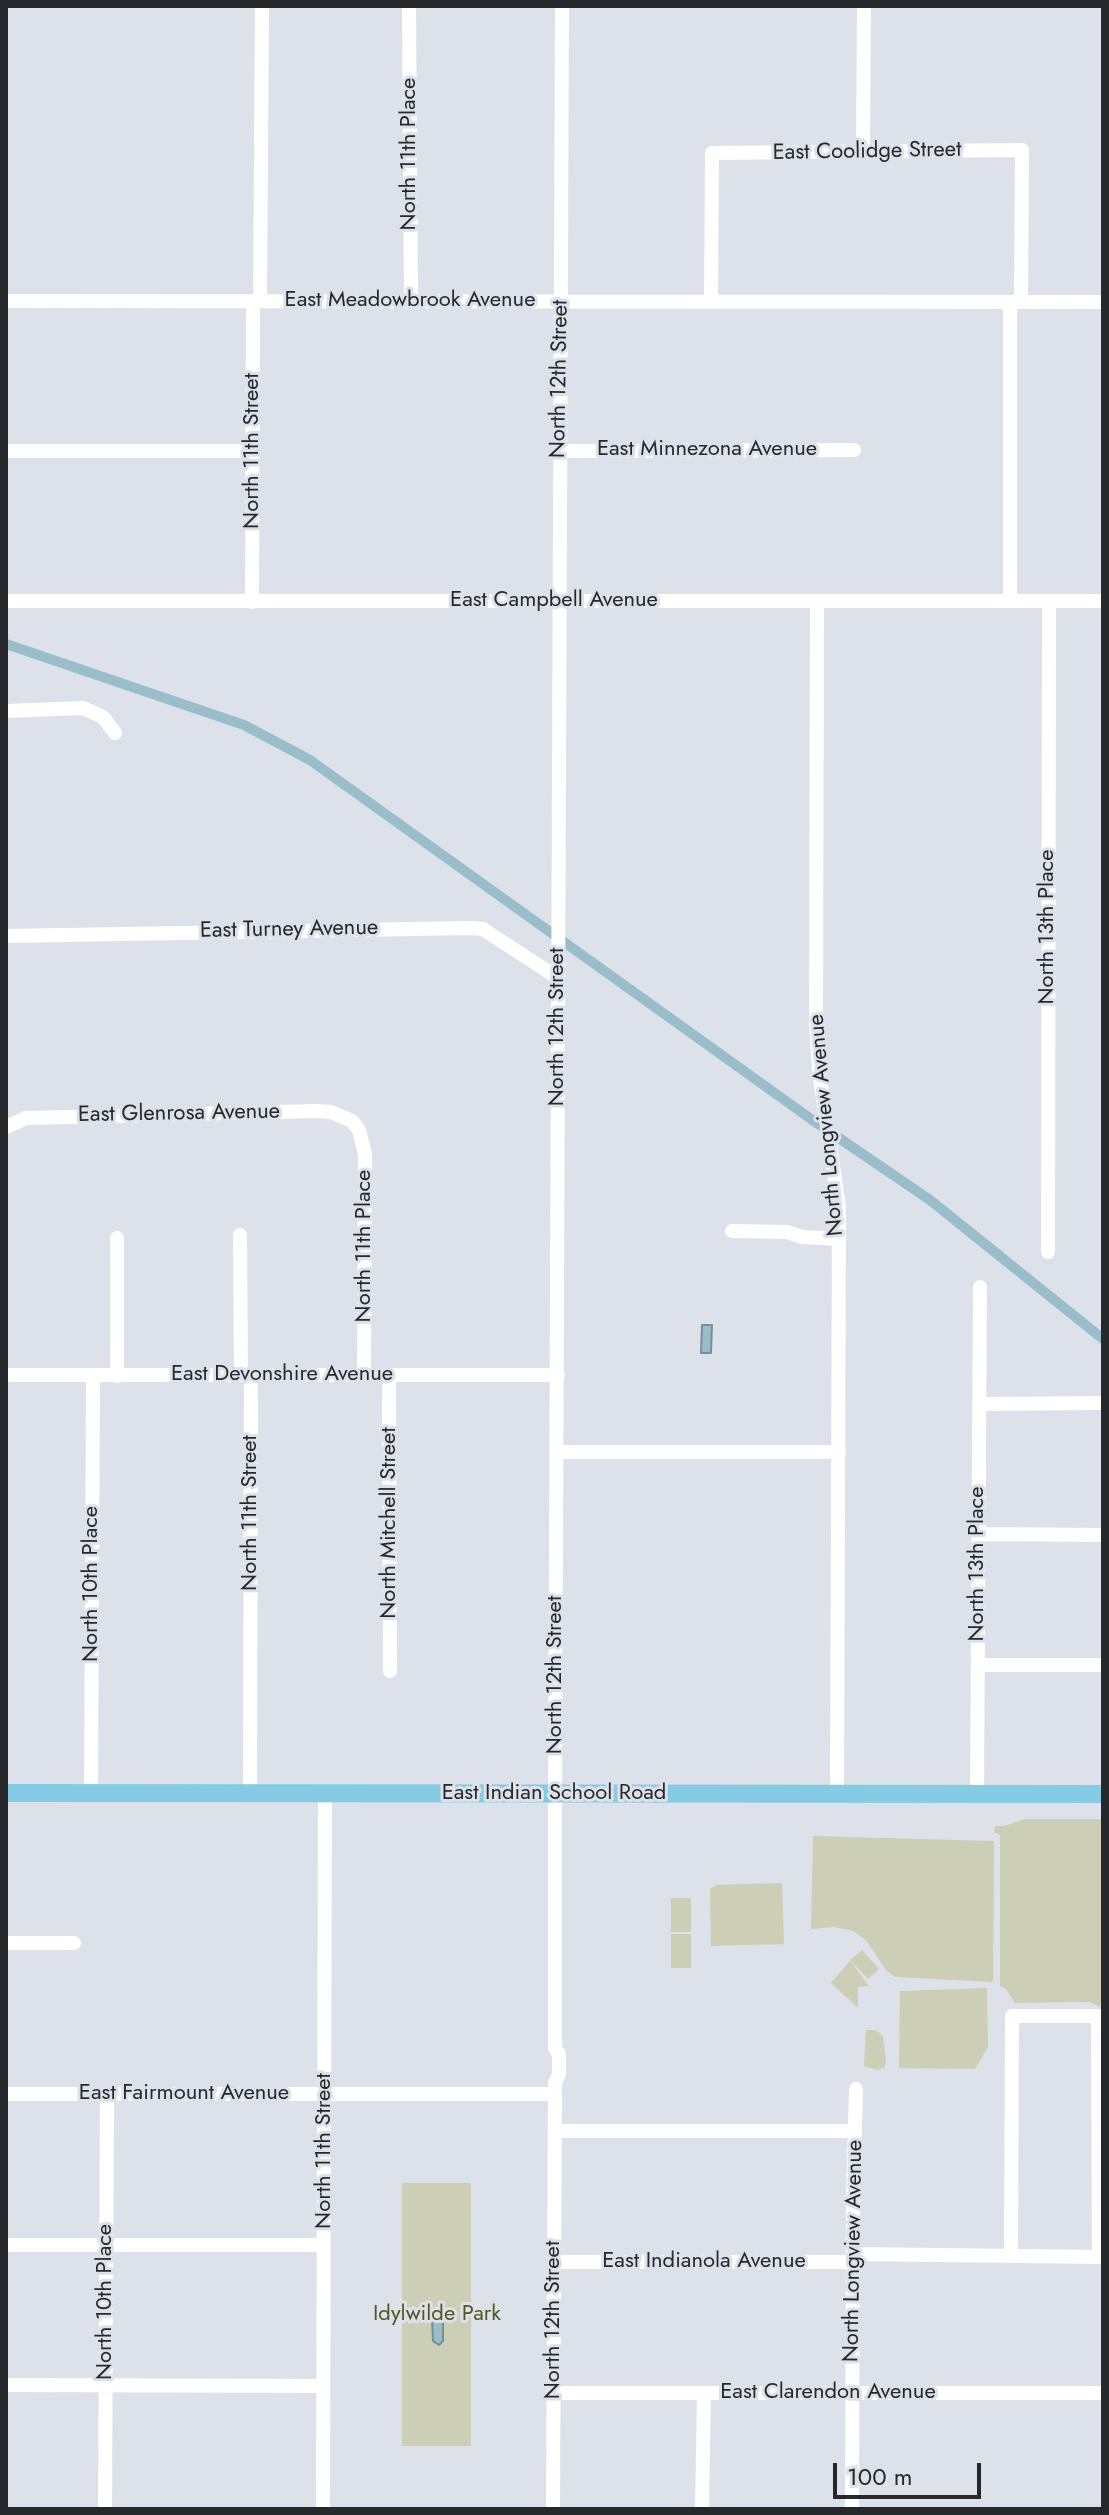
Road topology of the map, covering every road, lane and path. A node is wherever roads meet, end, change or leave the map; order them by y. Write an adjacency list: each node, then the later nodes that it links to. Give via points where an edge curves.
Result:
1 (262, 6): 7 (street, North 11th Street)
2 (409, 6): 8 (street, North 11th Place)
3 (562, 6): 9 (street, North 12th Street)
4 (864, 6): 5 (street)
5 (863, 152): 10 (street, East Coolidge Street, via 712,153); 11 (street, East Coolidge Street, via 1022,150)
6 (6, 301): 7 (street, East Meadowbrook Avenue)
7 (256, 301): 8 (street, East Meadowbrook Avenue); 15 (street, North 11th Street)
8 (411, 301): 9 (street, East Meadowbrook Avenue)
9 (561, 302): 10 (street, East Meadowbrook Avenue); 16 (street, North 12th Street)
10 (711, 302): 11 (street, East Meadowbrook Avenue)
11 (1016, 302): 12 (street, East Meadowbrook Avenue); 20 (street)
12 (1103, 302)
13 (854, 450): 16 (street, East Minnezona Avenue)
14 (6, 451): 15 (street)
15 (253, 451): 23 (street, North 11th Street)
16 (559, 451): 17 (street, North 12th Street)
17 (559, 600): 19 (street, East Campbell Avenue); 23 (street, East Campbell Avenue); 27 (street, North 12th Street)
18 (6, 601): 23 (street, East Campbell Avenue)
19 (817, 601): 20 (street, East Campbell Avenue); 33 (street, North Longview Avenue, via 816,1021)
20 (1010, 601): 21 (street, East Campbell Avenue)
21 (1049, 601): 22 (street, East Campbell Avenue); 34 (street, North 13th Place)
22 (1103, 601)
23 (252, 602)
24 (6, 711): 25 (street, via 83,708 103,717)
25 (115, 733)
26 (6, 936): 27 (street, East Turney Avenue, via 471,928 483,929)
27 (558, 978): 39 (street, North 12th Street)
28 (352, 1121): 29 (street, East Glenrosa Avenue, via 331,1112 302,1111 26,1118); 37 (street, North 11th Place, via 365,1154)
29 (6, 1127)
30 (732, 1231): 33 (street)
31 (240, 1235): 42 (street, North 11th Street)
32 (117, 1238): 41 (street)
33 (839, 1239): 46 (street, North Longview Avenue)
34 (1048, 1252)
35 (980, 1287): 44 (street, North 13th Place)
36 (6, 1375): 40 (street, East Devonshire Avenue)
37 (364, 1375): 38 (street, East Devonshire Avenue); 42 (street, East Devonshire Avenue)
38 (389, 1375): 39 (street, East Devonshire Avenue); 51 (street, North Mitchell Street)
39 (558, 1375): 45 (street, North 12th Street)
40 (93, 1376): 41 (street, East Devonshire Avenue); 53 (street, North 10th Place)
41 (117, 1376): 42 (street, East Devonshire Avenue)
42 (246, 1376): 56 (street, North 11th Street)
43 (1103, 1403): 44 (street)
44 (979, 1404): 47 (street, North 13th Place)
45 (557, 1452): 46 (street); 59 (street, North 12th Street)
46 (839, 1452): 55 (street, North Longview Avenue)
47 (979, 1534): 48 (street); 49 (street, North 13th Place)
48 (1103, 1535)
49 (978, 1665): 50 (street); 57 (street, North 13th Place)
50 (1103, 1665)
51 (390, 1671)
52 (6, 1793): 53 (main road, East Indian School Road)
53 (91, 1793): 56 (main road, East Indian School Road)
54 (325, 1793): 56 (main road, East Indian School Road); 59 (main road, East Indian School Road); 64 (street, North 11th Street)
55 (837, 1793): 57 (main road, East Indian School Road); 59 (main road, East Indian School Road)
56 (250, 1794)
57 (977, 1794): 58 (main road, East Indian School Road)
58 (1103, 1794)
59 (555, 1795): 62 (street, North 12th Street, via 555,2048 550,2055)
60 (6, 1943): 61 (street)
61 (74, 1943)
62 (555, 2089): 64 (street, East Fairmount Avenue); 67 (street, North 12th Street)
63 (856, 2089): 68 (street, North Longview Avenue)
64 (325, 2093): 66 (street, East Fairmount Avenue); 71 (street, North 11th Street)
65 (6, 2094): 66 (street, East Fairmount Avenue)
66 (107, 2094): 70 (street, North 10th Place)
67 (555, 2131): 68 (street); 75 (street, North 12th Street)
68 (855, 2131): 74 (street, North Longview Avenue)
69 (6, 2245): 70 (street)
70 (106, 2245): 71 (street); 76 (street, North 10th Place)
71 (324, 2245): 78 (street, North 11th Street)
72 (1011, 2256): 73 (street, East Indianola Avenue); 73 (street, via 1012,2016 1098,2016); 74 (street, East Indianola Avenue)
73 (1101, 2257)
74 (853, 2258): 75 (street, East Indianola Avenue); 81 (street, North Longview Avenue)
75 (554, 2262): 79 (street, North 12th Street)
76 (106, 2384): 77 (street); 78 (street); 83 (street, North 10th Place)
77 (6, 2385)
78 (323, 2386): 84 (street, North 11th Street)
79 (553, 2393): 80 (street, East Clarendon Avenue); 85 (street, North 12th Street)
80 (704, 2393): 81 (street, East Clarendon Avenue); 86 (street)
81 (853, 2393): 82 (street, East Clarendon Avenue); 87 (street, North Longview Avenue)
82 (1103, 2393)
83 (105, 2509)
84 (323, 2509)
85 (553, 2509)
86 (702, 2509)
87 (852, 2509)

